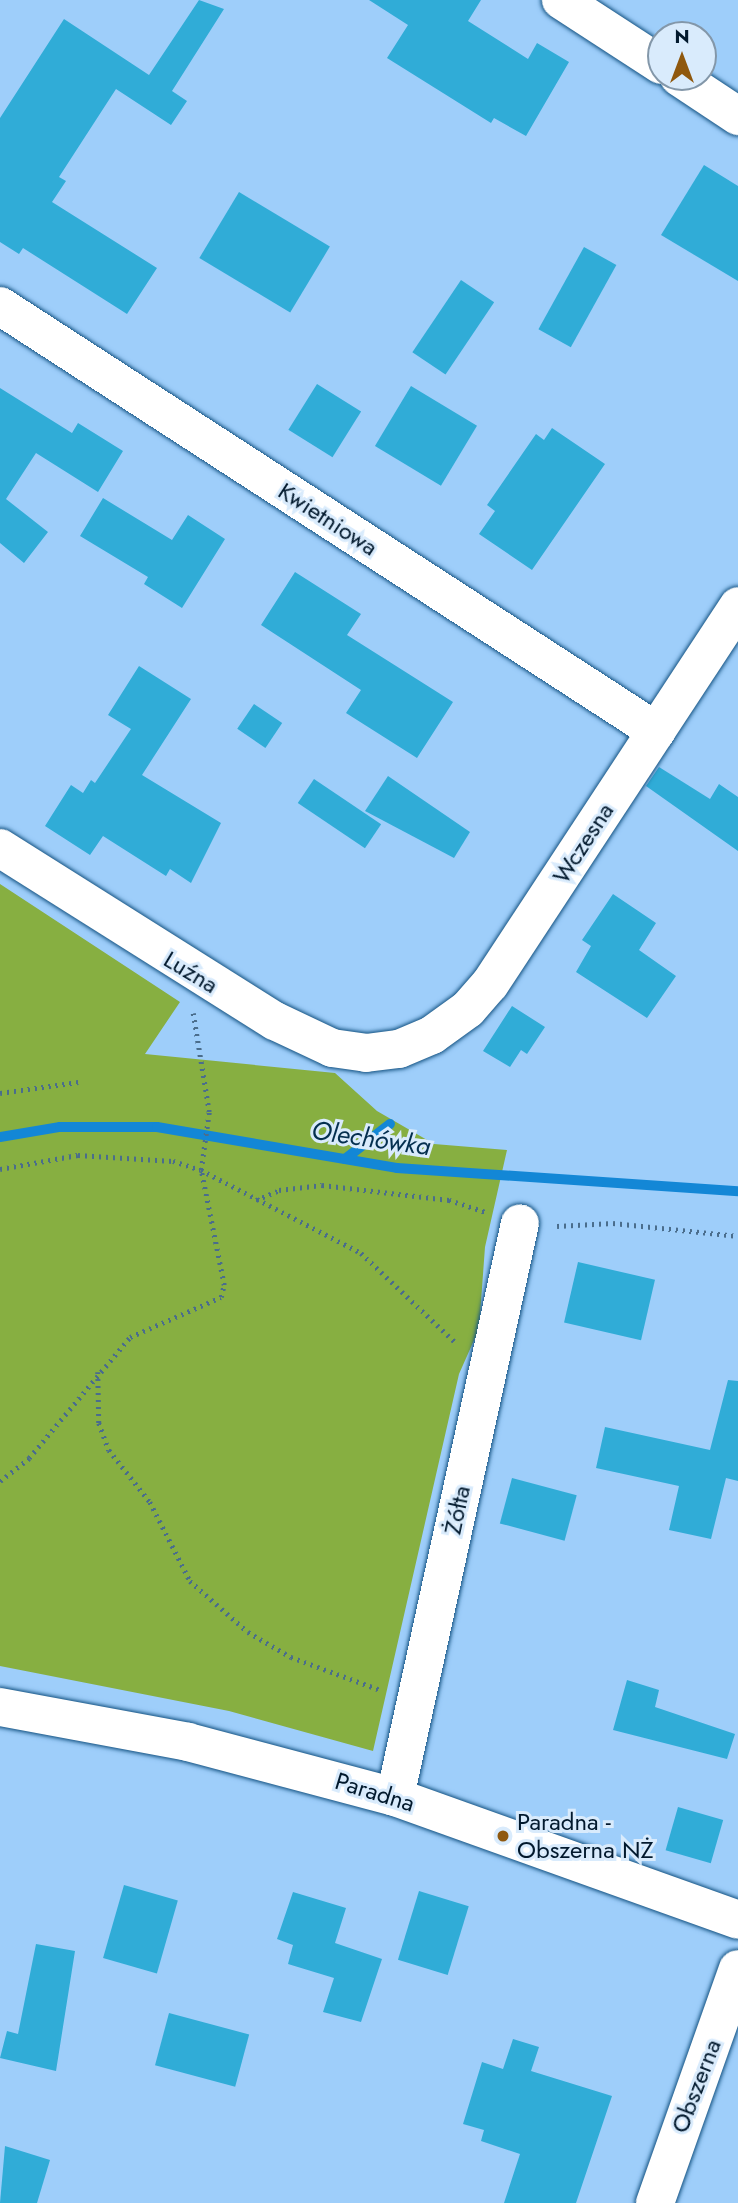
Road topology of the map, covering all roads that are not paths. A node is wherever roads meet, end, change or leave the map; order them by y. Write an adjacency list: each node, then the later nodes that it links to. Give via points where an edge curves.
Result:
1 (561, 0): 2 (street)
2 (647, 56)
3 (700, 91): 4 (street)
4 (738, 116)
5 (0, 306): 7 (street, Kwietniowa)
6 (738, 606): 7 (street, Wczesna)
7 (656, 731): 9 (street, Wczesna, via 490,984 441,1029)
8 (0, 848): 9 (street, Luźna, via 187,970 332,1048 366,1054)
9 (399, 1049)
10 (520, 1223): 12 (street, Żółta)
11 (0, 1707): 12 (street, Paradna, via 188,1742)
12 (395, 1797): 13 (street, Paradna)
13 (738, 1920)
14 (738, 1969): 15 (street, Obszerna)
15 (655, 2203)

